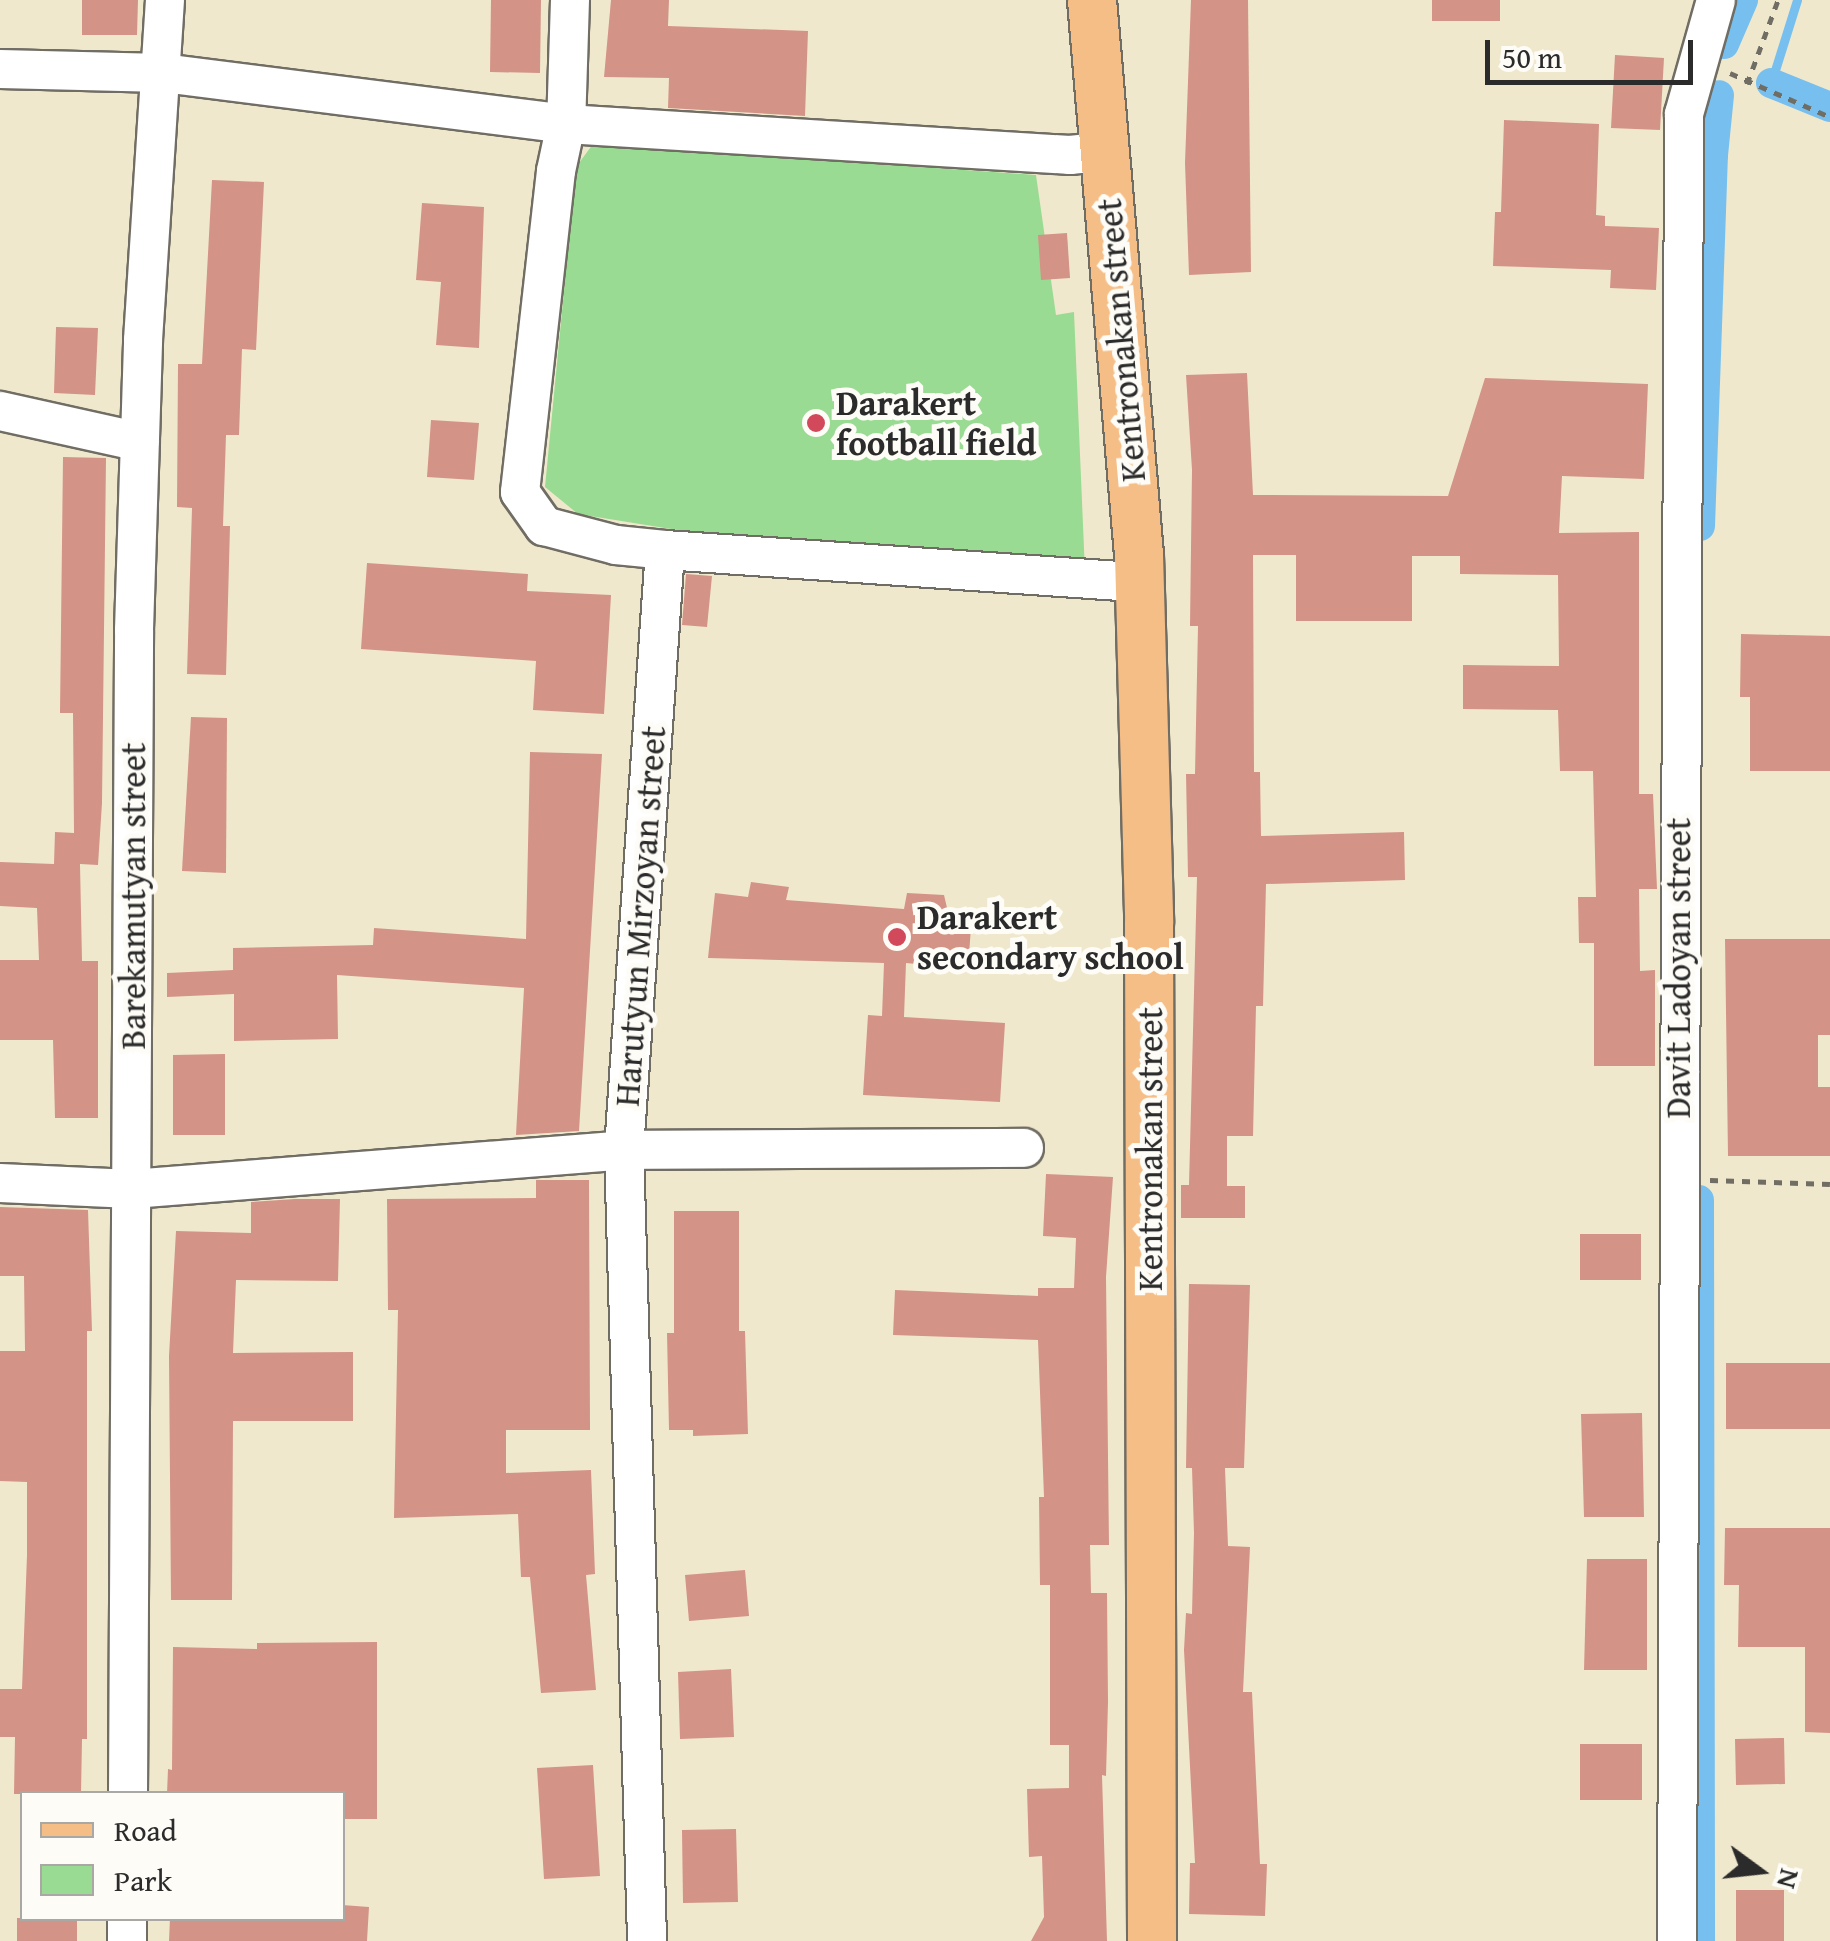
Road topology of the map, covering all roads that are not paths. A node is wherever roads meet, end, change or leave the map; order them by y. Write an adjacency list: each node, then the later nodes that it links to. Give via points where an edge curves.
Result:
1 (165, 0): 6 (street, Barekamutyan street)
2 (570, 0): 7 (street)
3 (1092, 0): 8 (main road, Kentronakan street)
4 (1716, 0): 20 (street, Davit Ladoyan street, via 1684,114)
5 (0, 70): 6 (street)
6 (163, 73): 7 (street); 10 (street, Barekamutyan street)
7 (566, 124): 8 (street, via 1070,155); 11 (street, via 520,492 544,526)
8 (1106, 151): 12 (main road, Kentronakan street)
9 (0, 411): 10 (street)
10 (140, 442): 16 (street, Barekamutyan street)
11 (664, 550): 12 (street); 14 (street, Harutyun Mirzoyan street)
12 (1140, 582): 19 (main road, Kentronakan street, via 1149,943)
13 (1024, 1148): 14 (street)
14 (624, 1150): 16 (street); 18 (street, Harutyun Mirzoyan street)
15 (0, 1183): 16 (street)
16 (132, 1189): 17 (street, Barekamutyan street)
17 (128, 1791)
18 (647, 1941)
19 (1152, 1941)
20 (1677, 1941)

